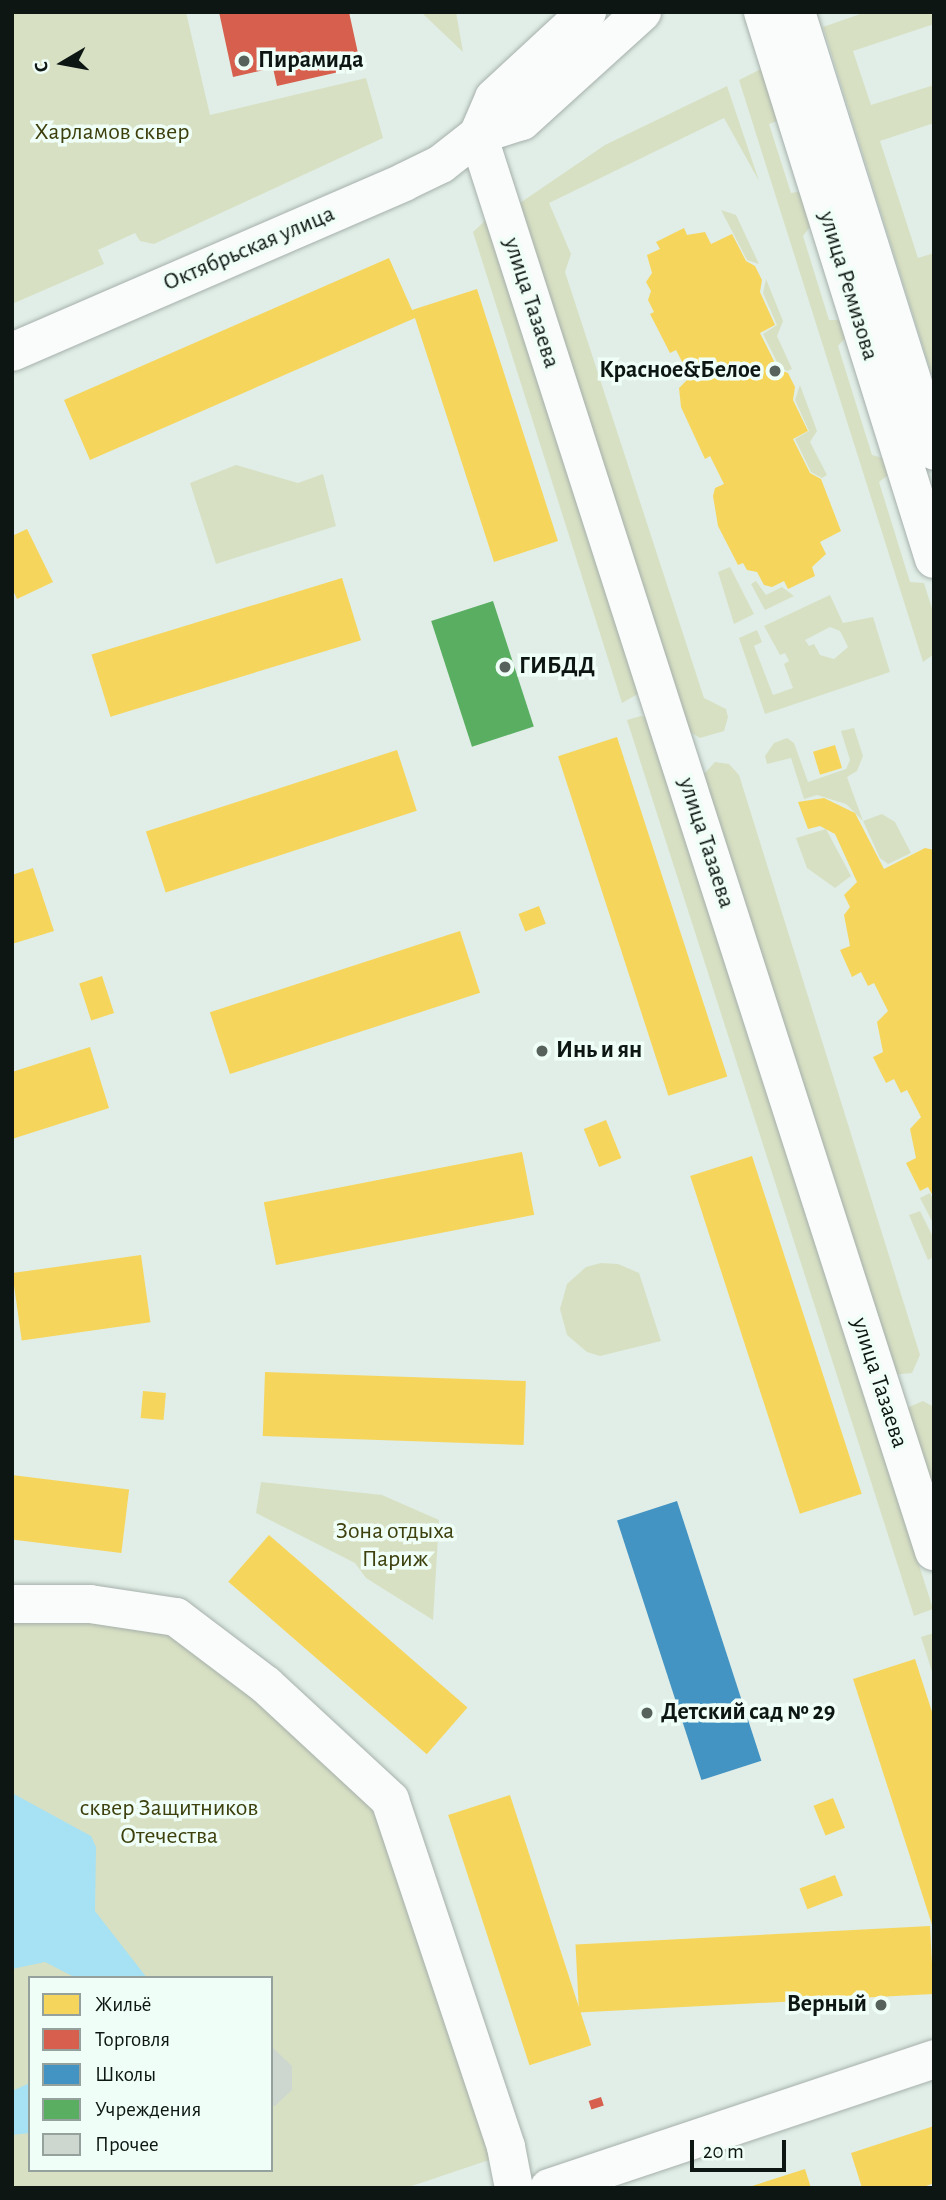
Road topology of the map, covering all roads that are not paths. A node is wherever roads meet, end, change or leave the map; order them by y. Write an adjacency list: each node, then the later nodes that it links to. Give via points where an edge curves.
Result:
1 (587, 12): 5 (street, Октябрьская улица, via 494,98)
2 (642, 12): 5 (street, Октябрьская улица, via 522,121)
3 (763, 12): 8 (street, улица Ремизова)
4 (796, 12): 7 (street, улица Ремизова)
5 (478, 135): 6 (street, Октябрьская улица, via 441,164 404,182); 9 (street, улица Тазаева)
6 (12, 352)
7 (934, 451)
8 (934, 559)
9 (934, 1551)
10 (12, 1604): 12 (street, via 90,1604 176,1617 267,1685 390,1800 506,2147)
11 (934, 2059): 13 (street)
12 (514, 2188)
13 (549, 2188)

